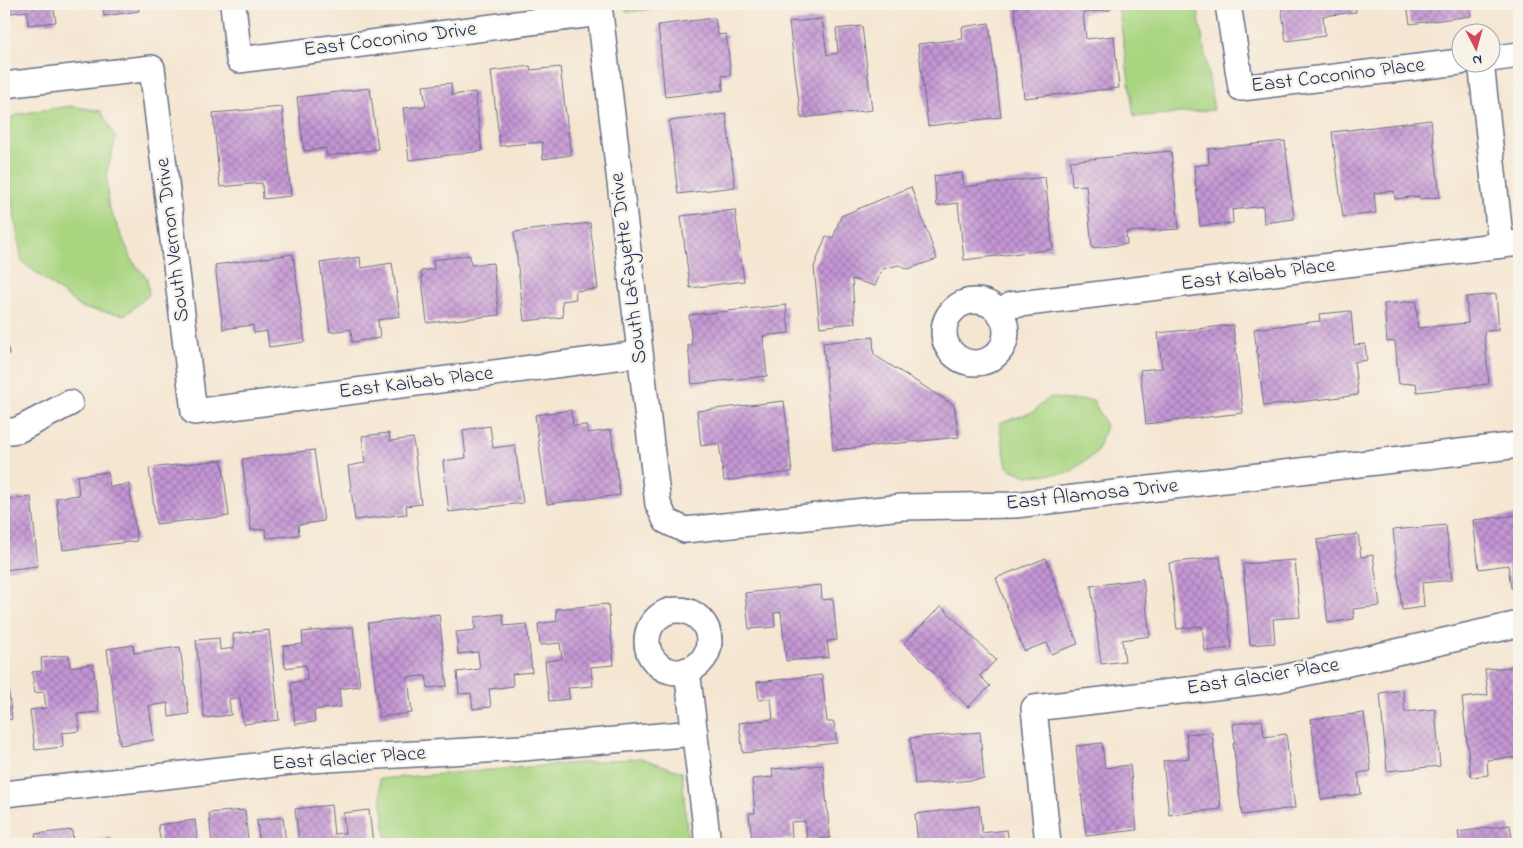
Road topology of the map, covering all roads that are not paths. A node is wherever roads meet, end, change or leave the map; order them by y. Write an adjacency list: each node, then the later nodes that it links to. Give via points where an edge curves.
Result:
1 (233, 4): 3 (street, East Coconino Drive, via 239,60)
2 (1228, 4): 6 (street, East Coconino Place, via 1241,88)
3 (600, 13): 11 (street, South Lafayette Drive)
4 (1519, 55): 5 (street)
5 (1500, 58)
6 (1450, 63)
7 (1483, 72): 9 (street)
8 (4, 84): 13 (street, South Vernon Drive, via 152,68)
9 (1510, 244): 10 (street, East Kaibab Place, via 1011,305)
10 (1000, 313)
11 (639, 354): 13 (street, East Kaibab Place); 16 (street, South Lafayette Drive, via 658,504)
12 (70, 403): 14 (street, via 18,430)
13 (194, 412)
14 (4, 432)
15 (1519, 445): 16 (street, East Alamosa Drive, via 1015,504 902,507 685,530)
16 (666, 521)
17 (1519, 624): 22 (street, East Glacier Place, via 1274,680 1034,708)
18 (687, 670): 19 (street)
19 (695, 733): 20 (street, East Glacier Place, via 522,748 309,760); 21 (street)
20 (4, 794)
21 (708, 844)
22 (1048, 844)

